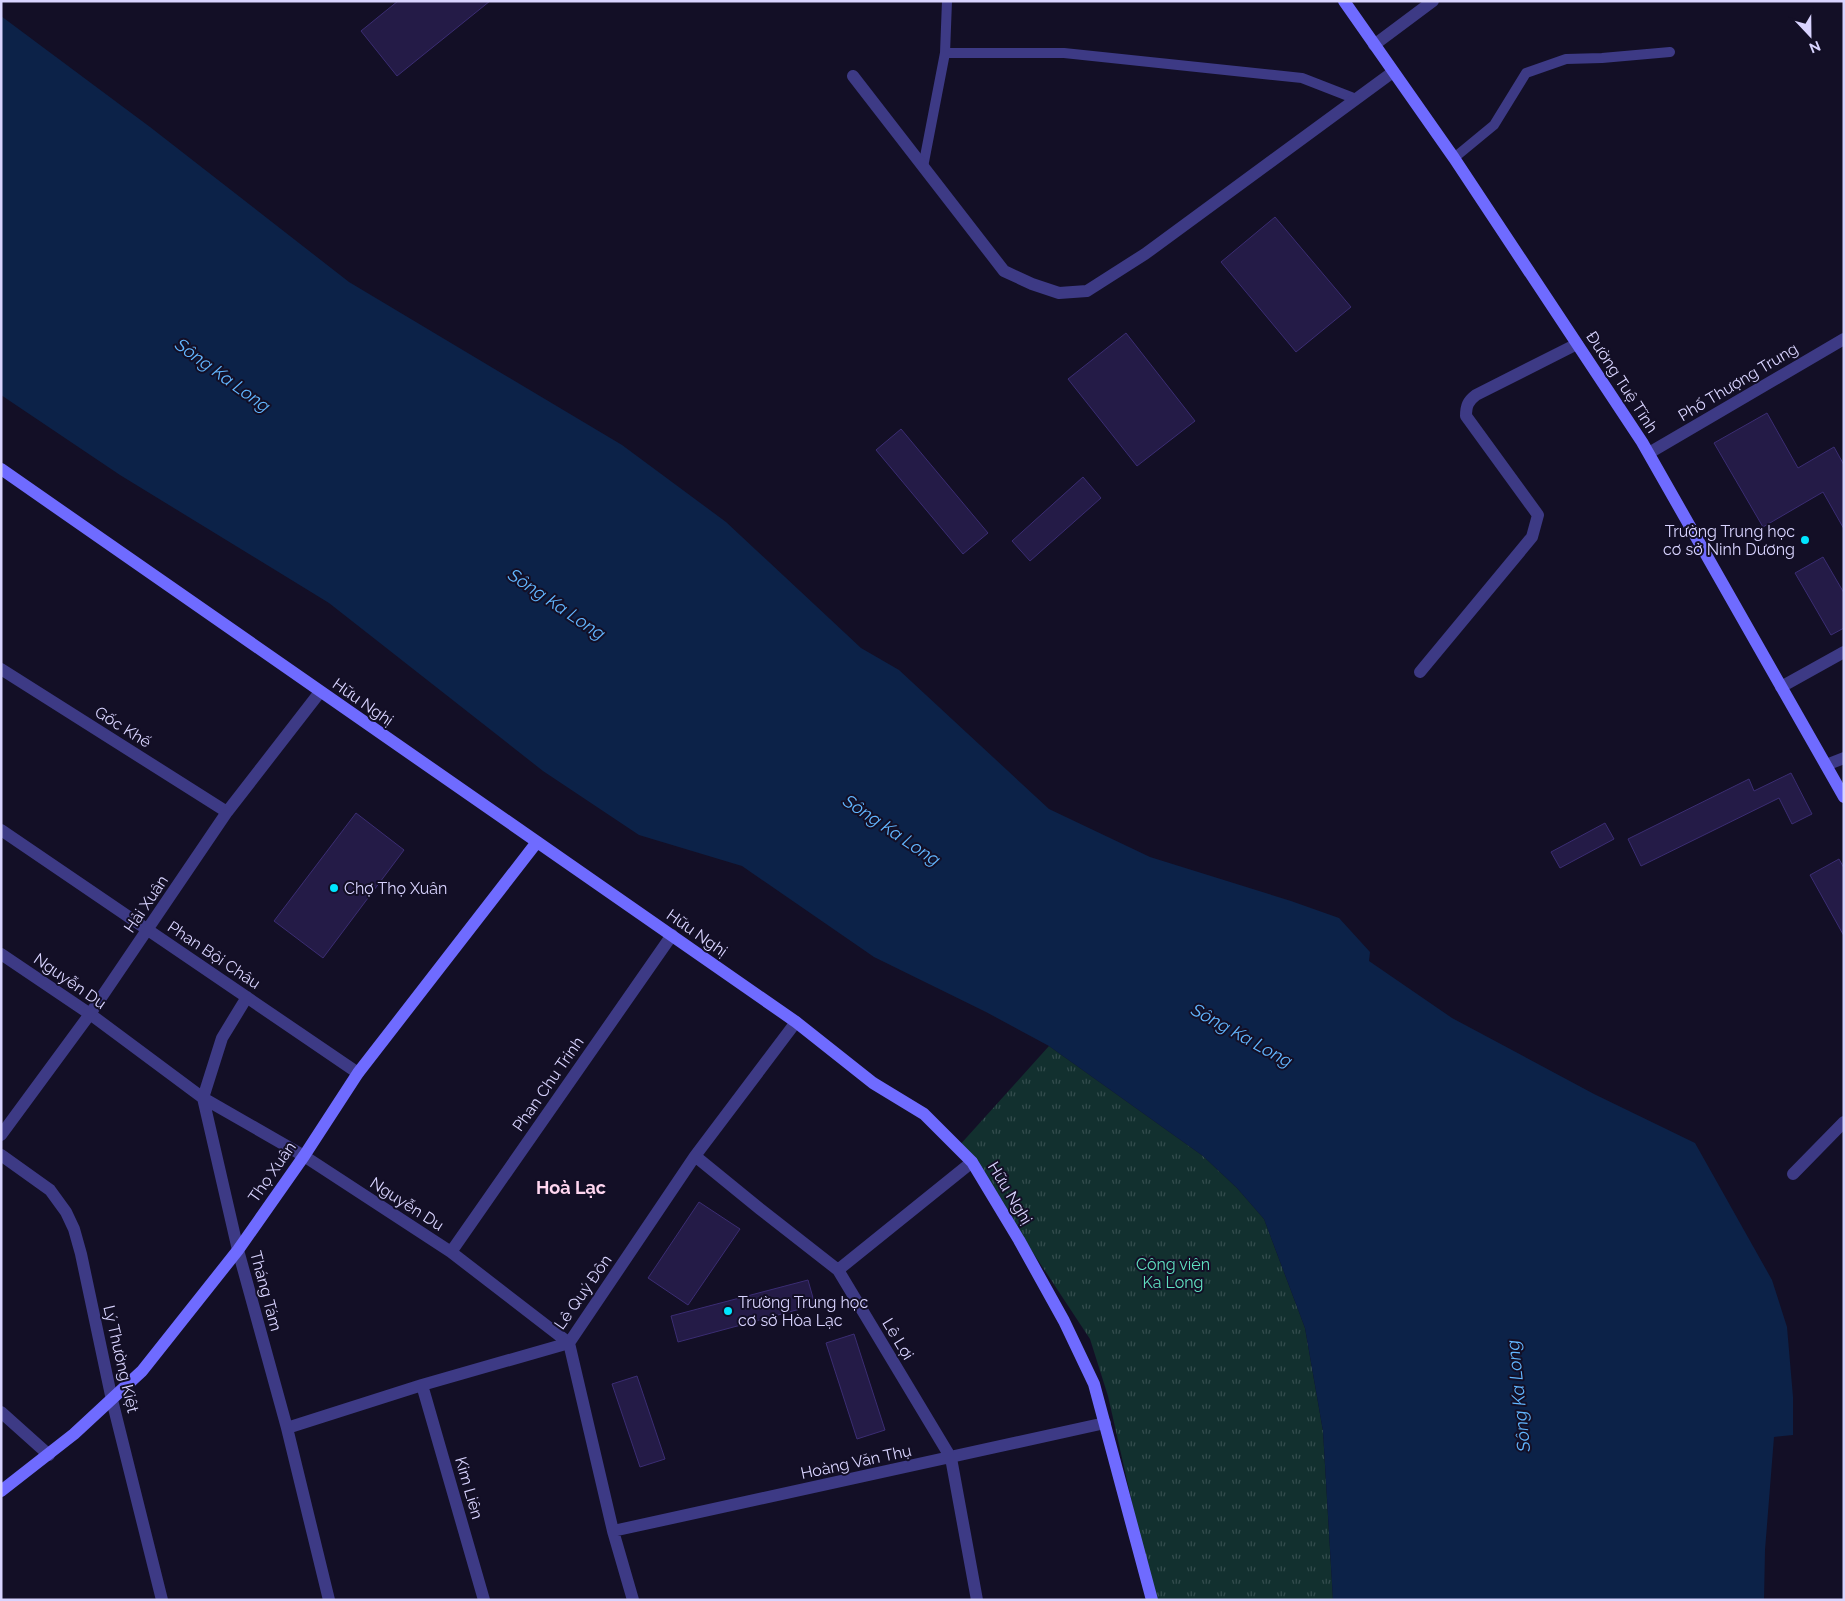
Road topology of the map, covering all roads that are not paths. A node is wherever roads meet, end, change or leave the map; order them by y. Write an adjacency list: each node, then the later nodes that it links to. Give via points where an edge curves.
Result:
1 (947, 1): 6 (lane)
2 (1344, 1): 4 (street, Đường Tuệ Tĩnh)
3 (1433, 1): 4 (street)
4 (1374, 45): 7 (street, Đường Tuệ Tĩnh)
5 (1670, 52): 10 (lane, via 1566,59 1526,72 1494,125)
6 (945, 53): 9 (lane, via 1064,53 1302,78); 11 (lane)
7 (1393, 72): 9 (street); 10 (street, Đường Tuệ Tĩnh)
8 (853, 76): 11 (street)
9 (1356, 99): 11 (street, via 1145,254 1087,291 1059,293 1004,271)
10 (1454, 158): 13 (street, Đường Tuệ Tĩnh)
11 (924, 167)
12 (1844, 339): 14 (street, Phố Thượng Trung)
13 (1577, 344): 14 (street, Đường Tuệ Tĩnh); 18 (street, via 1476,395 1466,407 1466,416 1538,515 1532,538)
14 (1649, 453): 19 (street, Đường Tuệ Tĩnh)
15 (1, 469): 20 (street, Hữu Nghị)
16 (1844, 652): 19 (street)
17 (1, 669): 24 (street, Gốc Khế)
18 (1420, 672)
19 (1781, 687): 22 (street, Đường Tuệ Tĩnh)
20 (320, 692): 24 (street, Hải Xuân); 26 (street, Hữu Nghị)
21 (1844, 758): 22 (street)
22 (1826, 765): 23 (street, Đường Tuệ Tĩnh)
23 (1844, 797)
24 (227, 812): 27 (street, Hải Xuân)
25 (1, 830): 27 (street, Phan Bội Châu)
26 (537, 842): 28 (street, Hữu Nghị); 33 (street, Thọ Xuân)
27 (148, 930): 30 (street, Phan Bội Châu); 31 (street, Hải Xuân)
28 (672, 935): 32 (street, Hữu Nghị); 43 (street, Phan Chu Trinh)
29 (1, 954): 31 (street, Nguyễn Du)
30 (247, 997): 33 (street, Phan Bội Châu); 34 (street, via 222,1038)
31 (90, 1014): 34 (street, Nguyễn Du); 36 (street, Hải Xuân)
32 (796, 1022): 39 (street, Lê Quý Đôn); 40 (street, Hữu Nghị, via 873,1083 924,1114)
33 (358, 1073): 38 (street, Thọ Xuân)
34 (203, 1098): 38 (street, Nguyễn Du); 42 (street, Tháng Tám)
35 (1844, 1122): 41 (street)
36 (1, 1135)
37 (1, 1155): 47 (street, Lý Thường Kiệt, via 50,1190 74,1229)
38 (304, 1156): 42 (street, Thọ Xuân); 43 (street, Nguyễn Du)
39 (695, 1156): 44 (street, Lê Lợi); 45 (street, Lê Quý Đôn)
40 (972, 1162): 44 (street); 49 (street, Hữu Nghị, via 1064,1321 1094,1384)
41 (1793, 1174)
42 (238, 1250): 47 (street, Thọ Xuân, via 142,1371); 50 (street, Tháng Tám)
43 (451, 1252): 45 (street, Nguyễn Du)
44 (838, 1270): 52 (street, Lê Lợi)
45 (569, 1343): 46 (street, Lê Quý Đôn); 54 (street)
46 (422, 1385): 50 (street, Lê Quý Đôn); 57 (street, Kim Liên)
47 (112, 1400): 51 (street, Thọ Xuân); 55 (street, Lý Thường Kiệt)
48 (1, 1412): 51 (street)
49 (1105, 1423): 52 (street, Hoàng Văn Thụ); 60 (street, Hữu Nghị)
50 (287, 1428): 56 (street, Tháng Tám)
51 (49, 1455): 53 (street, Thọ Xuân)
52 (951, 1458): 54 (street, Hoàng Văn Thụ); 59 (street, Lê Lợi)
53 (1, 1491)
54 (613, 1531): 58 (street)
55 (162, 1600)
56 (329, 1600)
57 (484, 1600)
58 (633, 1600)
59 (977, 1600)
60 (1152, 1600)

